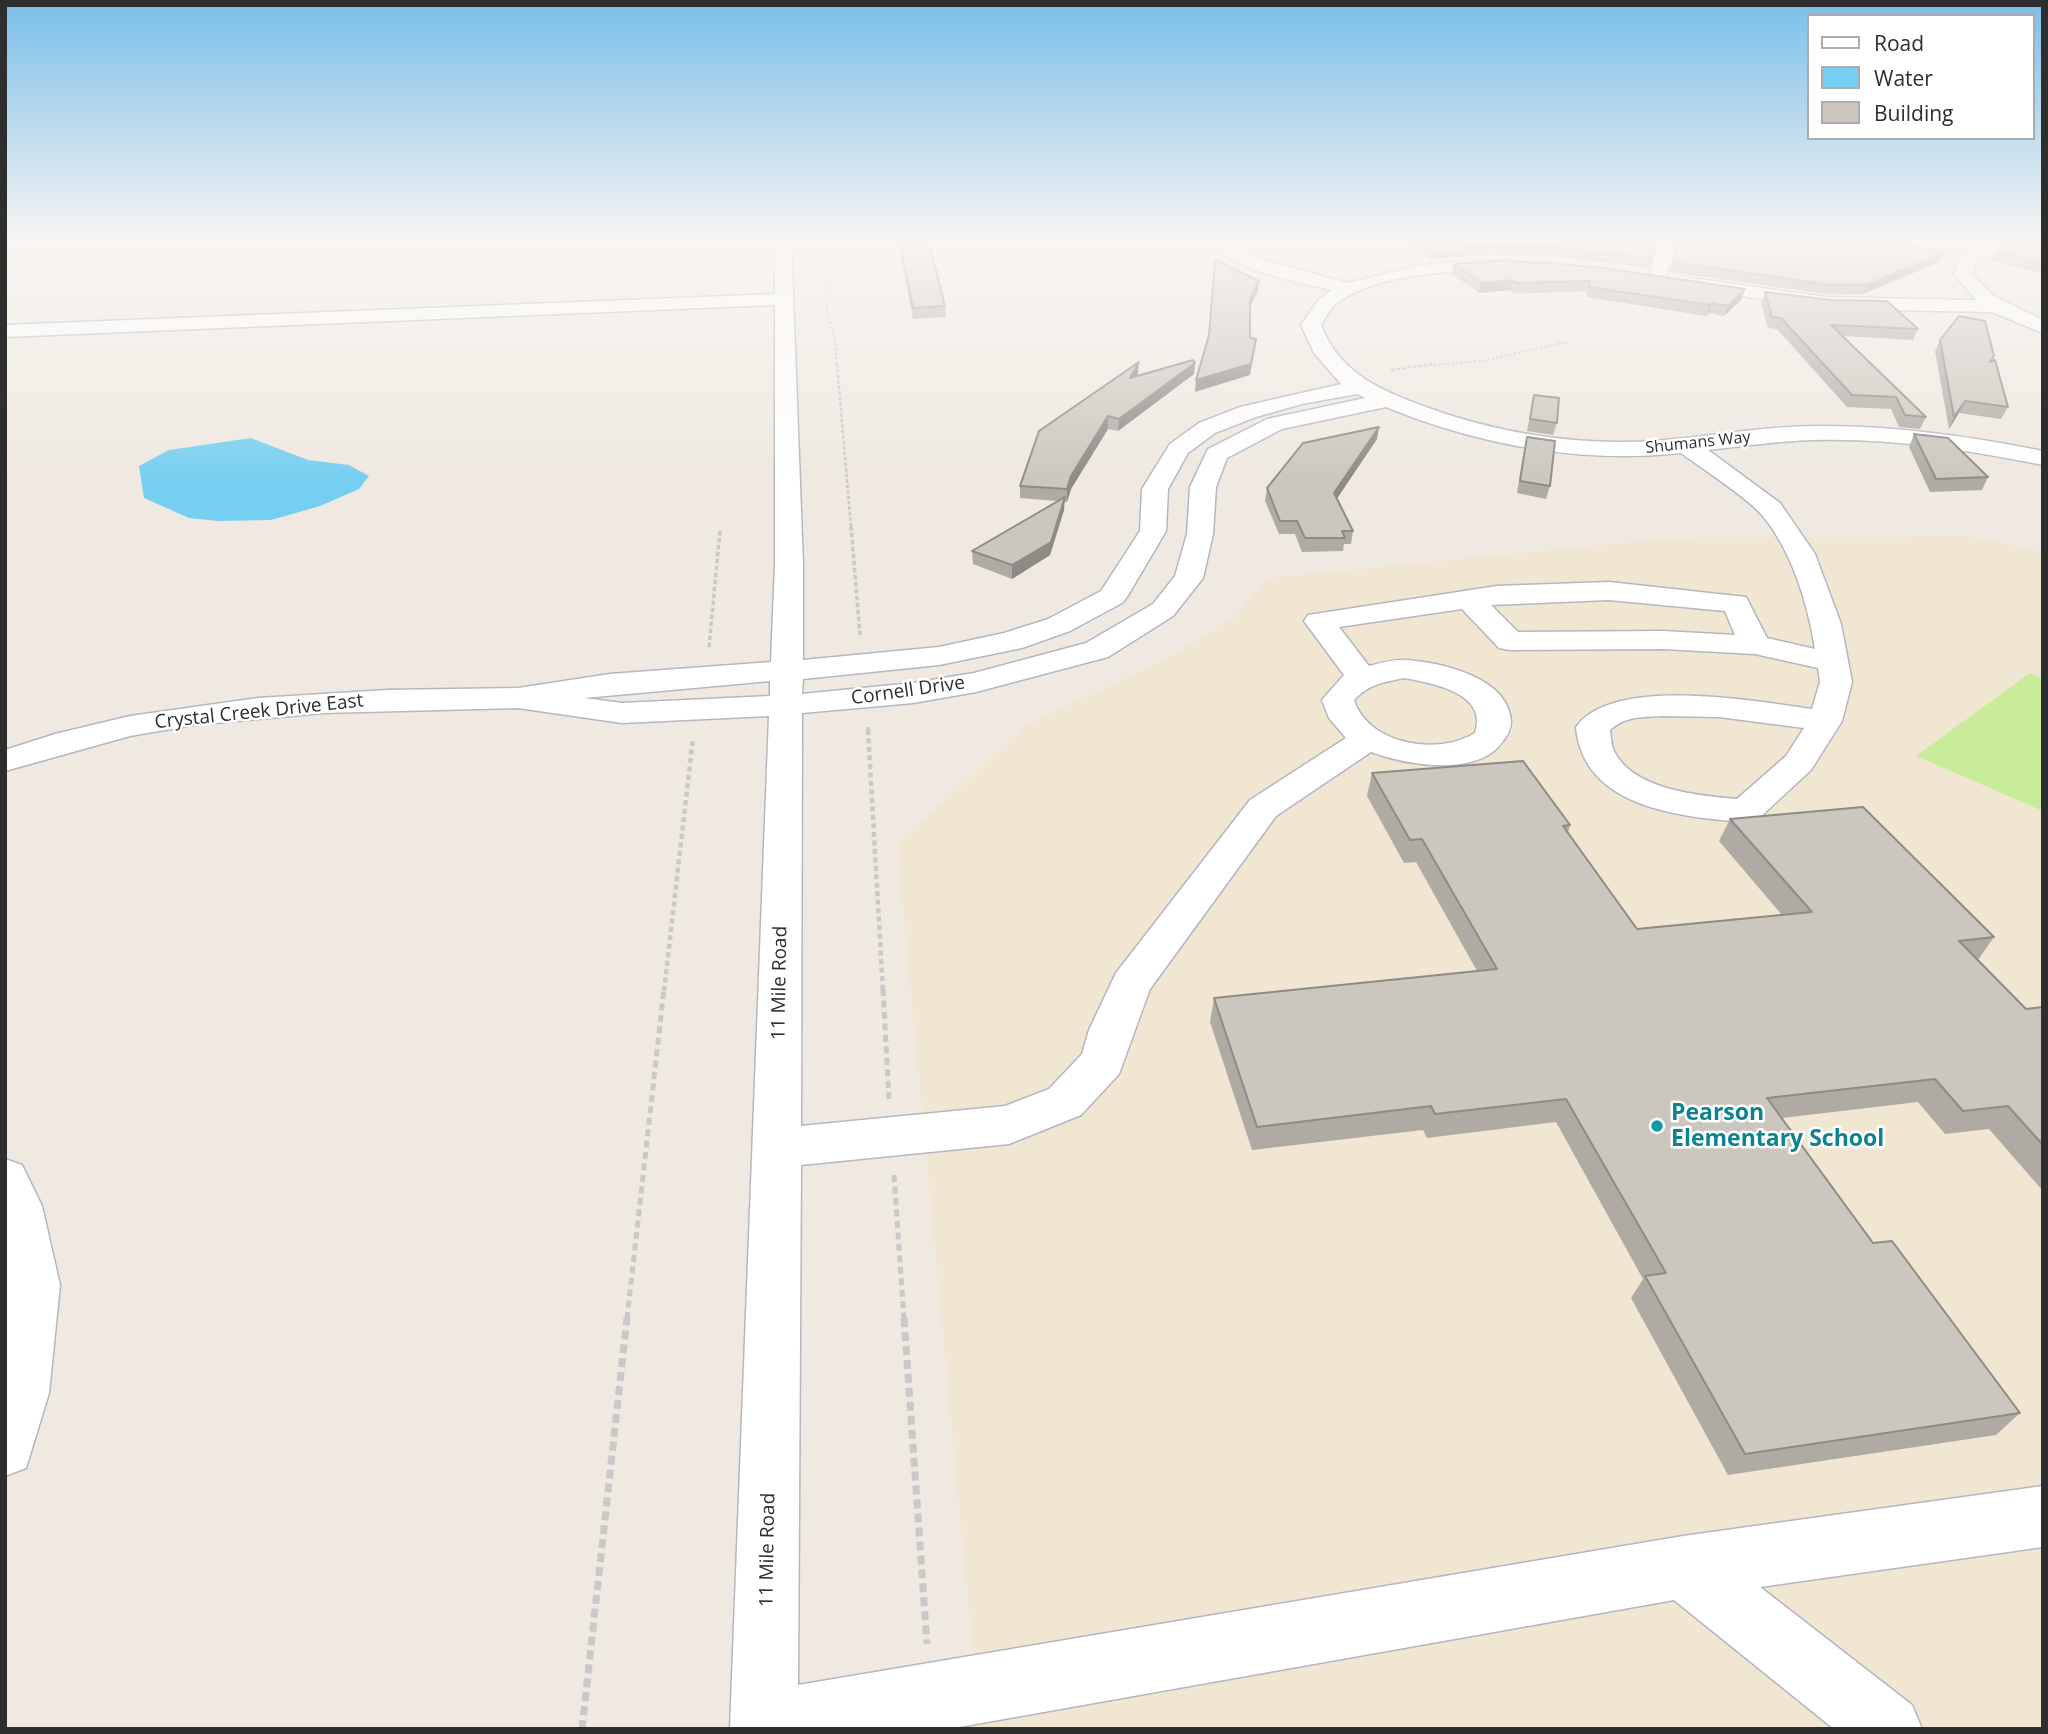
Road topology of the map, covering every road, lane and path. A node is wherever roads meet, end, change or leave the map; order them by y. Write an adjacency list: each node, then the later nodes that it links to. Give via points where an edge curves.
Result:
1 (299, 319): 7 (street)
2 (784, 319): 30 (street, 11 Mile Road)
3 (830, 319): 26 (path)
4 (1315, 319): 11 (street, via 1311,325 1319,347)
5 (2025, 319): 6 (street)
6 (2043, 327)
7 (5, 331)
8 (1556, 341): 9 (path)
9 (1562, 343): 10 (path); 11 (path, via 1483,361 1418,365)
10 (1568, 344)
11 (1354, 383): 12 (street, Shumans Way); 13 (street, Cornell Drive)
12 (1388, 400): 14 (street); 15 (street, Shumans Way, via 1446,423 1508,438 1590,448)
13 (1248, 412): 14 (street); 16 (street, Cornell Drive, via 1207,428)
14 (1275, 424): 17 (street)
15 (1687, 446): 18 (street, Shumans Way, via 1775,434 1858,434 1947,442); 25 (street, via 1771,509 1801,554 1826,624)
16 (1178, 449): 17 (street); 20 (street, Cornell Drive, via 1155,488)
17 (1217, 454): 21 (street, Cornell Drive, via 1203,487)
18 (2043, 458)
19 (720, 531): 29 (path)
20 (1153, 531): 21 (street); 23 (street, Cornell Drive, via 1112,597 1059,625)
21 (1200, 534): 27 (street, Cornell Drive, via 1189,578 1163,610 1097,650)
22 (1469, 599): 24 (street, via 1510,641); 24 (street, via 1609,591 1736,603); 28 (street, via 1319,621)
23 (1011, 641): 26 (street, Cornell Drive); 27 (street)
24 (1755, 645): 25 (street)
25 (1832, 662): 34 (street, via 1836,682)
26 (862, 665): 30 (street, Cornell Drive)
27 (1029, 670): 32 (street, Cornell Drive)
28 (1361, 676): 35 (street, via 1338,700 1351,726); 35 (street, via 1404,669 1452,679 1472,689 1495,716 1494,730 1468,751 1418,754)
29 (706, 677): 30 (street, Crystal Creek Drive East); 31 (street, Crystal Creek Drive East, via 610,684)
30 (787, 688): 32 (street, Cornell Drive); 33 (street, Crystal Creek Drive East); 38 (street, 11 Mile Road)
31 (518, 698): 33 (street, Crystal Creek Drive East, via 622,713); 36 (street, Crystal Creek Drive East, via 275,706 167,719 47,746)
32 (866, 698): 37 (path)
33 (701, 710): 45 (path, via 690,752)
34 (1825, 721): 34 (street, via 1799,763 1745,811 1684,806 1622,782 1597,753 1592,727 1612,712 1666,706 1768,712)
35 (1369, 738): 37 (street, via 1263,808 1131,984 1103,1062 1065,1102 1009,1125)
36 (5, 761)
37 (891, 1136): 38 (street); 43 (path)
38 (775, 1148): 44 (street, 11 Mile Road)
39 (5, 1180): 40 (street, via 17,1206 33,1284 21,1393)
40 (5, 1447)
41 (2043, 1516): 42 (street)
42 (1683, 1567): 43 (street); 46 (street)
43 (931, 1698): 44 (street)
44 (764, 1727)
45 (583, 1729)
46 (1888, 1729)

